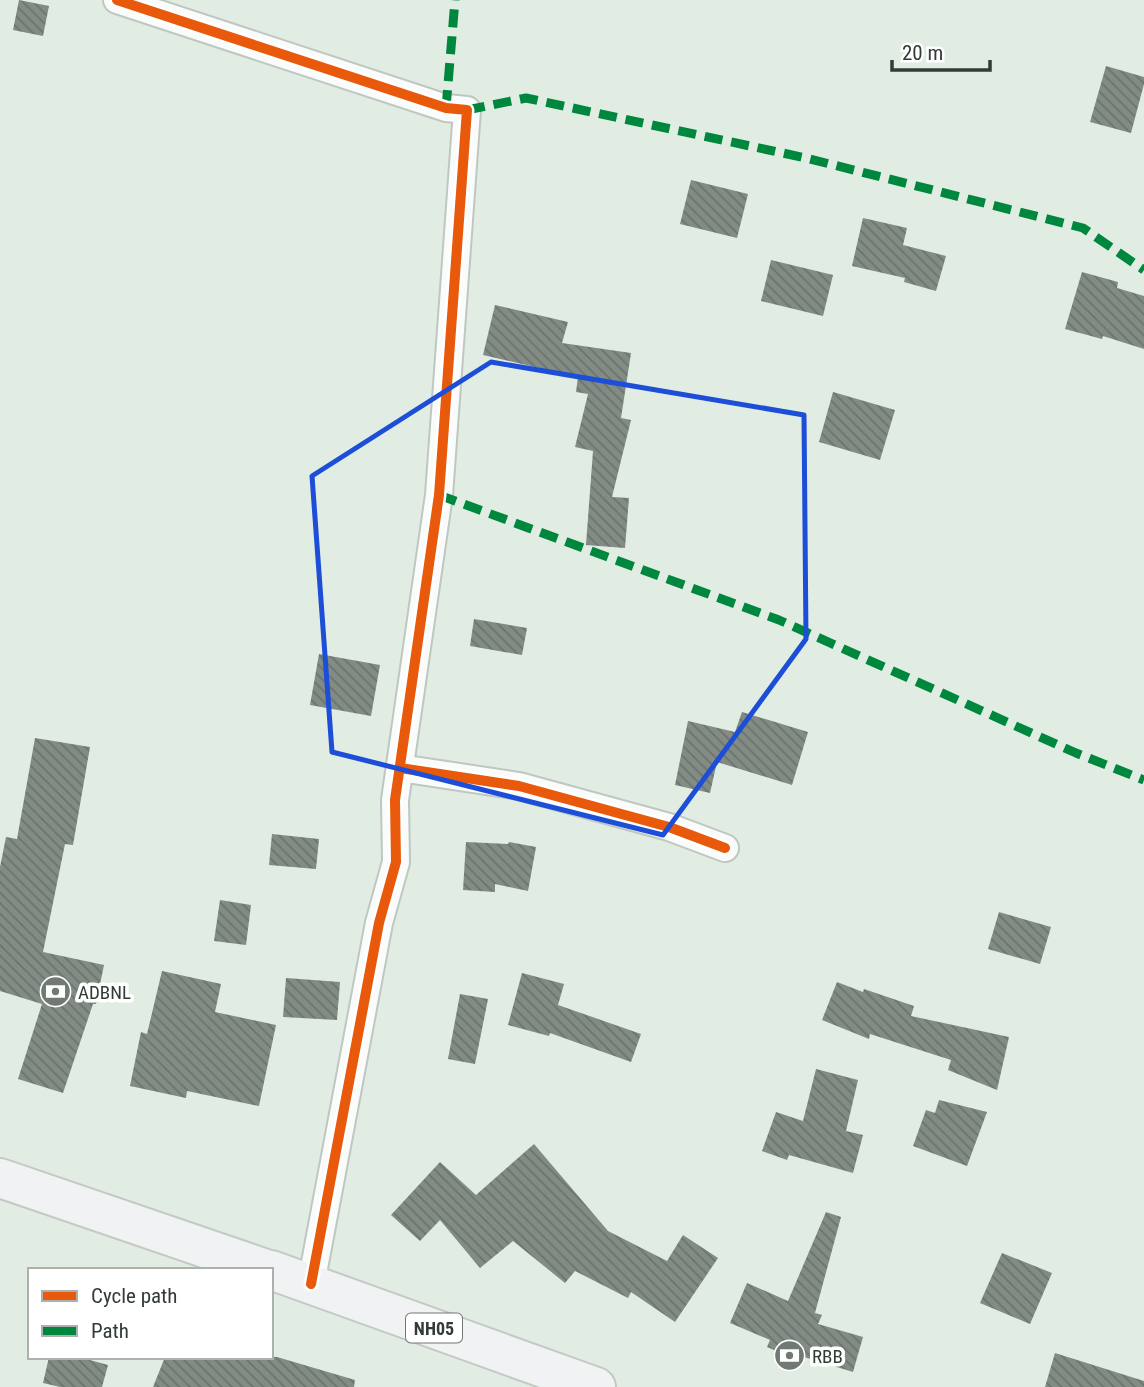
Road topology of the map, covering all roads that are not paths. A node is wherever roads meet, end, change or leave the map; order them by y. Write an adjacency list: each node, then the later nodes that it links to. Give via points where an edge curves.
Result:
1 (117, 0): 2 (street, via 446,108 467,110 439,495)
2 (400, 768): 3 (street, via 519,786 669,827); 7 (street, via 395,800 396,862 379,923)
3 (725, 848)
4 (0, 1178): 5 (main road, NH05)
5 (264, 1268)
6 (273, 1271): 7 (main road, NH05)
7 (311, 1284): 8 (main road, NH05)
8 (596, 1387)

